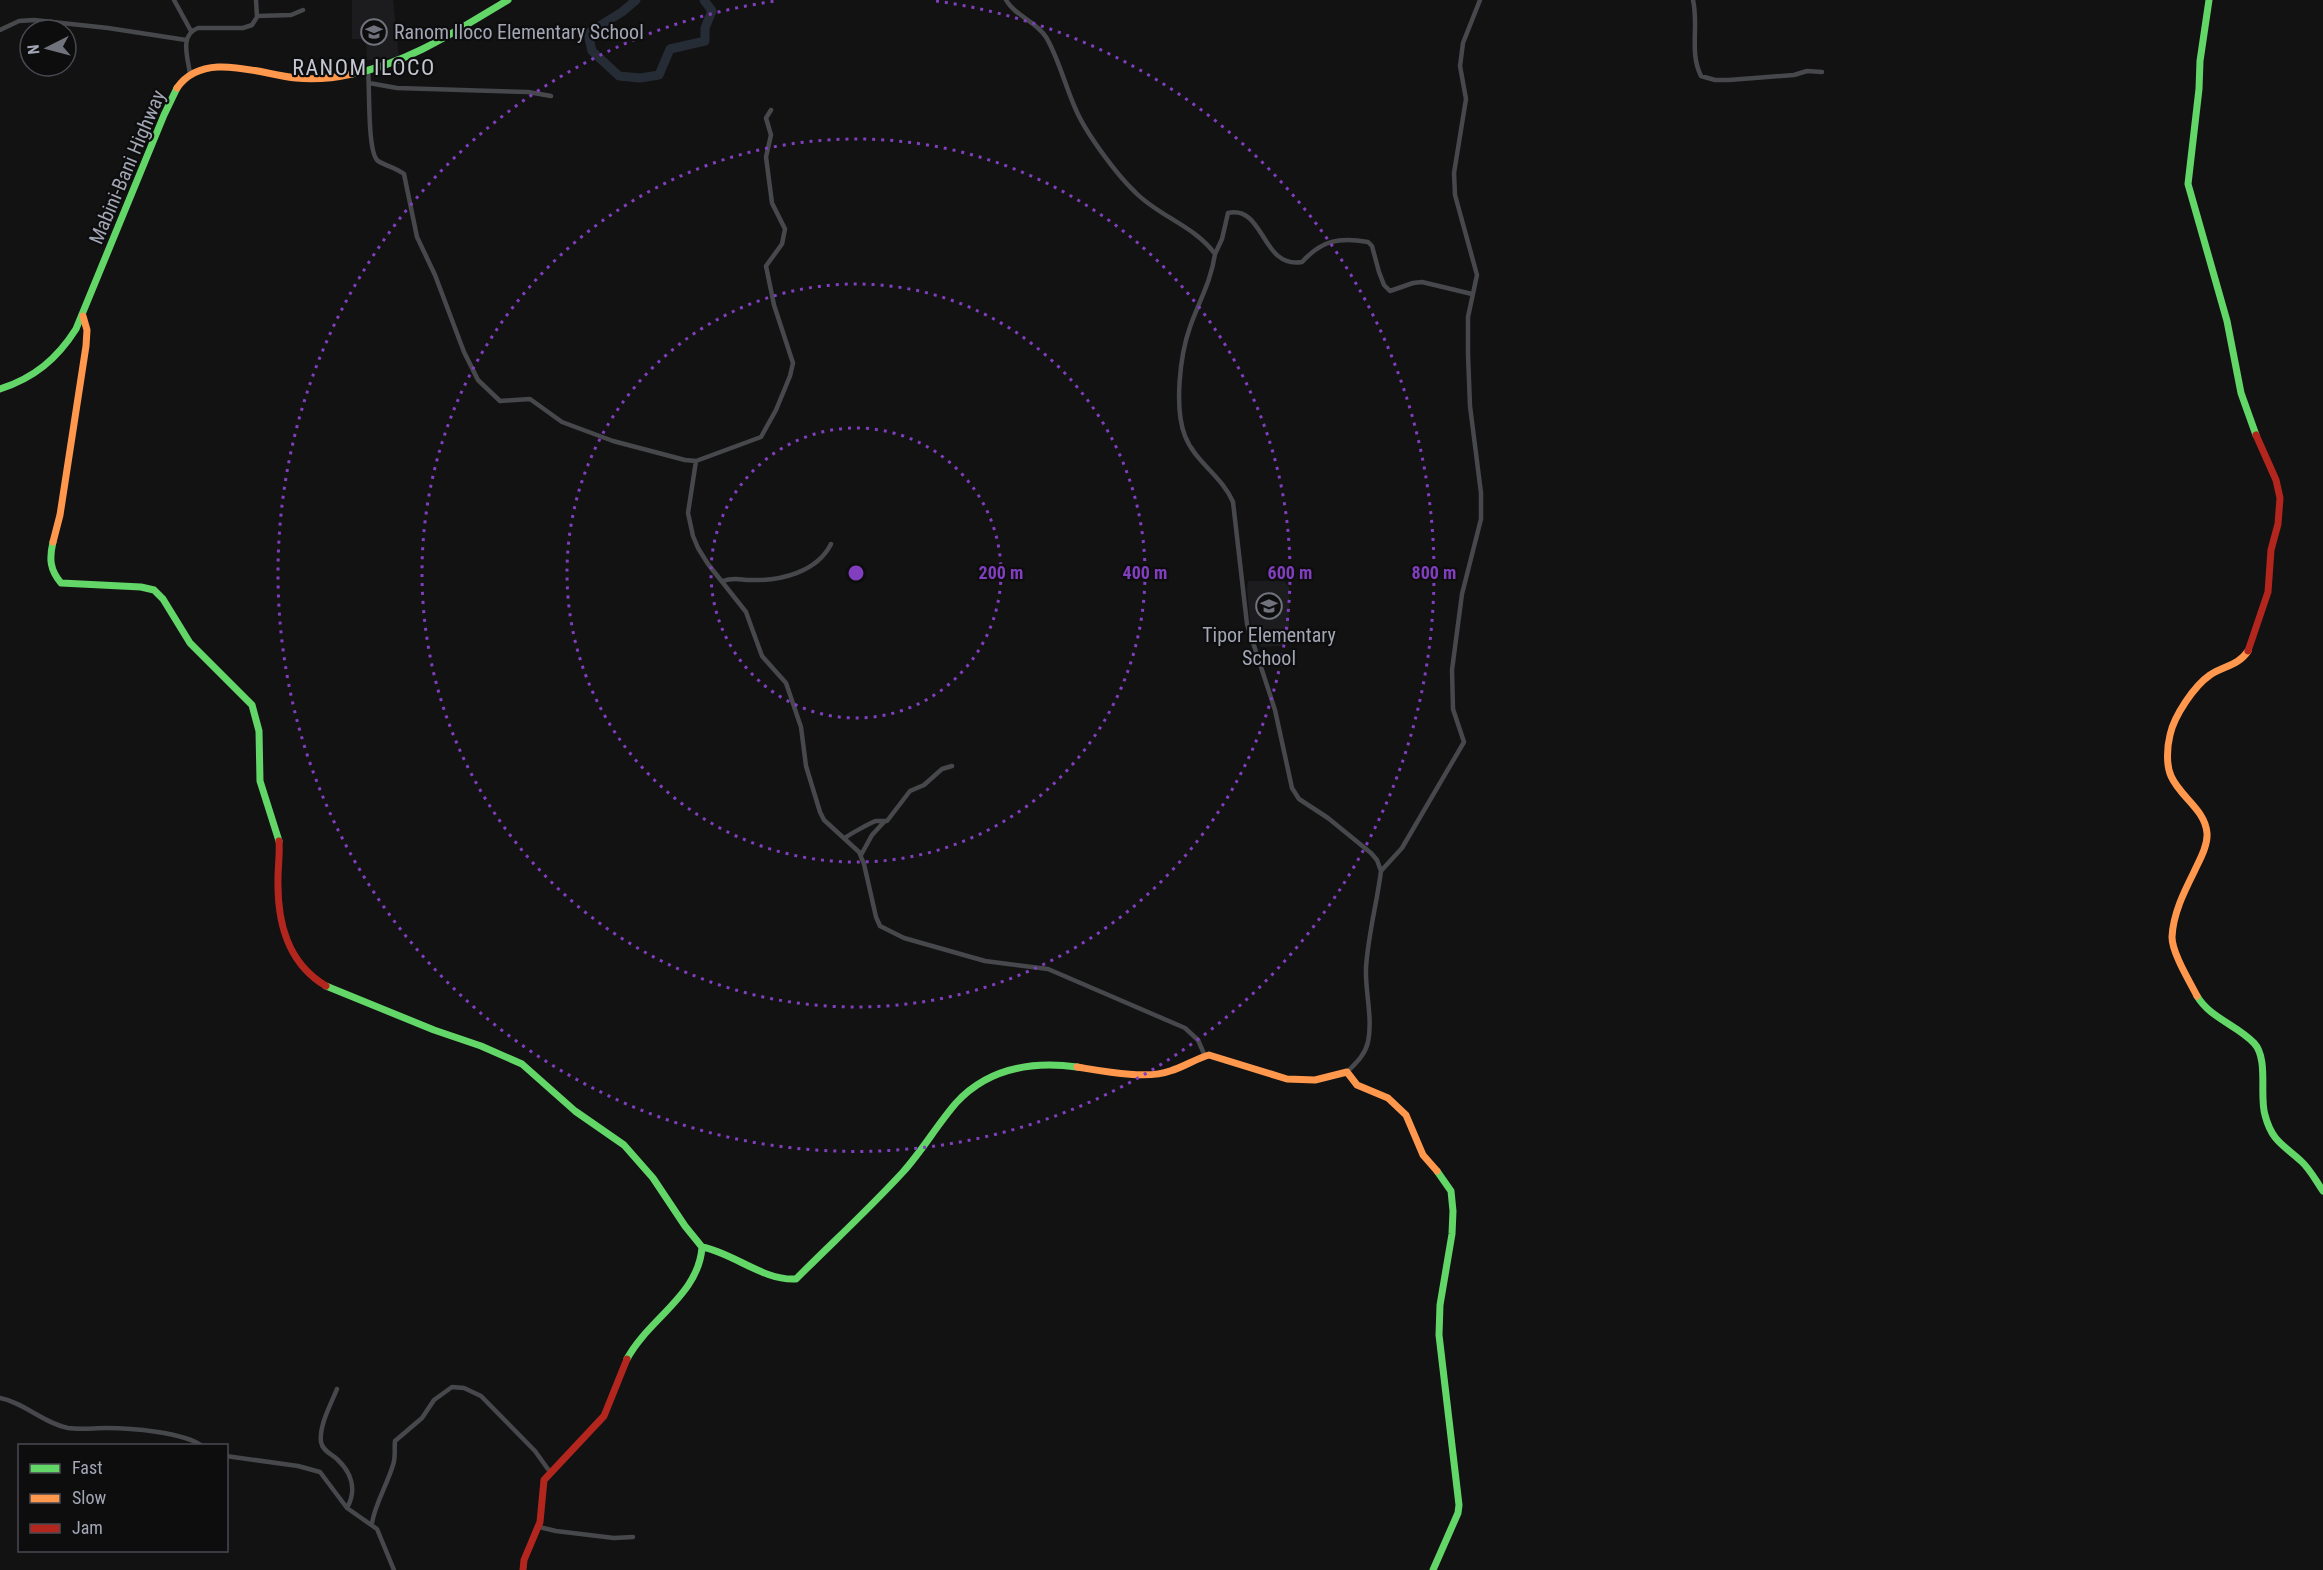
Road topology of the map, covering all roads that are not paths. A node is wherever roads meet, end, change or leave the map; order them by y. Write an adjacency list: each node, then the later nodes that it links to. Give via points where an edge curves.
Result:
1 (174, 0): 11 (street)
2 (256, 0): 9 (street)
3 (508, 0): 13 (street, via 437,41)
4 (1006, 0): 19 (street, via 1046,38 1076,111 1112,166 1134,192)
5 (1480, 0): 20 (street, via 1463,43 1460,66 1465,105 1454,173 1455,195 1477,275)
6 (1693, 0): 14 (street, via 1694,55 1701,76 1722,80 1794,75 1808,70)
7 (2210, 0): 33 (street, via 2188,184 2227,321 2241,393 2280,498 2268,592 2248,650 2242,660 2197,686 2170,735 2171,777 2200,813 2207,832 2180,900 2172,939 2186,977 2204,1006 2255,1044 2263,1070 2268,1124 2279,1144 2302,1162)
8 (303, 10): 9 (street, via 291,15)
9 (257, 16): 11 (street, via 248,27)
10 (0, 30): 12 (street, via 19,21 34,20)
11 (191, 31): 12 (street)
12 (186, 40): 15 (street)
13 (368, 71): 15 (street, via 312,79 221,67); 16 (street)
14 (1822, 72)
15 (190, 74): 21 (street, Mabini-Bani Highway, via 164,115)
16 (369, 83): 17 (street); 23 (street, via 375,157 404,174 420,245 472,371 483,385 500,401 530,399 562,422 656,454)
17 (551, 96)
18 (771, 110): 23 (street, via 766,118 771,135 767,168 773,208 785,229 782,244 766,266 792,370 777,410 761,437)
19 (1215, 254): 20 (street, via 1228,213 1235,212 1257,226 1275,255 1290,262 1302,262 1313,249 1340,239 1368,242 1390,291 1422,282); 30 (street, via 1208,286 1188,330 1182,364 1183,429 1191,448 1233,502 1247,624 1275,710 1292,788 1299,799 1371,853)
20 (1472, 294): 30 (street, via 1468,317 1470,406 1481,519 1462,594 1452,670 1453,709 1464,742 1402,848)
21 (83, 316): 22 (street, Mabini-Bani Highway, via 56,357 33,376); 34 (street, via 86,346 60,515 50,554 52,573 61,583 70,585 141,586 154,590 190,643 252,705 260,724 260,784 280,841 280,910 293,958 311,978 325,986 522,1064 575,1111 624,1145)
22 (0, 389)
23 (696, 461): 25 (street, via 688,501 689,523 698,548)
24 (831, 544): 25 (street, via 824,556 797,574)
25 (723, 581): 28 (street, via 746,612 762,656 786,683 801,726 806,766 820,812)
26 (952, 766): 27 (street, via 910,791)
27 (884, 822): 28 (street, via 873,822); 29 (street)
28 (845, 838): 29 (street)
29 (861, 855): 31 (street, via 876,917 880,926 891,933 991,962 1036,966 1060,973 1185,1028 1198,1040)
30 (1381, 871): 32 (street, via 1367,955 1368,1045)
31 (1205, 1056): 32 (street, via 1298,1081); 34 (street, via 1156,1074 1034,1064 989,1078 957,1102 889,1188 792,1280)
32 (1347, 1072): 46 (street, via 1357,1085 1388,1098 1406,1115 1423,1155 1448,1184 1453,1200 1439,1335 1459,1505)
33 (2323, 1191)
34 (702, 1247): 39 (street, via 701,1263 689,1285 628,1356 604,1416)
35 (337, 1389): 40 (street, via 325,1418 321,1442 351,1479 354,1488)
36 (0, 1398): 37 (street, via 68,1428 126,1428 186,1437)
37 (198, 1444)
38 (228, 1456): 40 (street, via 315,1469 325,1476)
39 (550, 1472): 41 (street, via 535,1451 481,1396 452,1387 395,1441 394,1463 373,1510); 42 (street, via 542,1487)
40 (347, 1508): 41 (street)
41 (372, 1523): 45 (street, via 380,1533)
42 (539, 1527): 43 (street, via 614,1538); 44 (street)
43 (633, 1537)
44 (521, 1569)
45 (394, 1570)
46 (1433, 1570)

